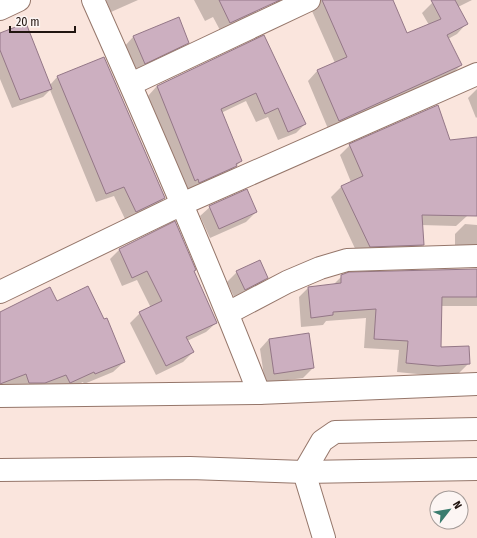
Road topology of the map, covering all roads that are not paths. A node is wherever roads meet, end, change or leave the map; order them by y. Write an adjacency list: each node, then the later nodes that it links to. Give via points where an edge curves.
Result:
1 (19, 0): 4 (street)
2 (93, 0): 6 (street)
3 (309, 0): 6 (street)
4 (0, 9)
5 (477, 74): 7 (street)
6 (131, 84): 7 (street)
7 (182, 204): 9 (street); 10 (street)
8 (477, 256): 10 (street, via 347,260 286,282)
9 (0, 292)
10 (228, 313): 12 (street)
11 (477, 384): 12 (street)
12 (259, 393): 13 (street)
13 (0, 396)
14 (477, 429): 17 (street, via 336,432 322,441)
15 (477, 469): 17 (street)
16 (0, 470): 17 (street, via 190,468)
17 (304, 472): 18 (street)
18 (324, 538)

